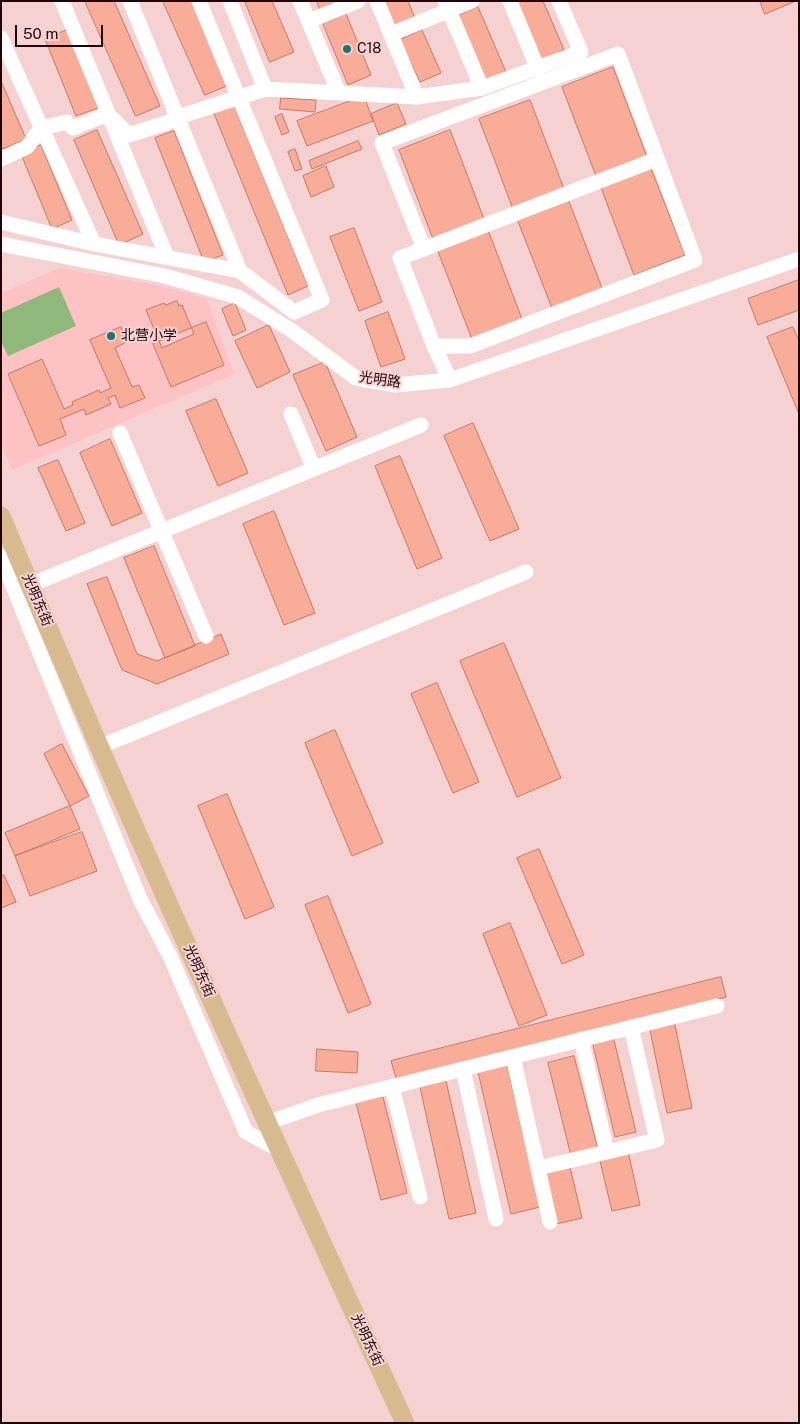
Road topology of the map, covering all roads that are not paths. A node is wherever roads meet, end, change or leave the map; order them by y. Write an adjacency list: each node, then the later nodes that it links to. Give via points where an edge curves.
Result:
1 (62, 1): 21 (street)
2 (130, 1): 22 (street)
3 (199, 1): 19 (street)
4 (230, 1): 17 (street)
5 (300, 1): 12 (street)
6 (358, 1): 12 (street)
7 (377, 1): 13 (street)
8 (472, 1): 11 (street)
9 (510, 1): 15 (street)
10 (559, 1): 15 (street, via 581,52)
11 (447, 6): 13 (street); 16 (street)
12 (308, 22): 18 (street)
13 (391, 34): 20 (street)
14 (1, 38): 23 (street)
15 (538, 69): 16 (street)
16 (482, 88): 20 (street)
17 (265, 89): 18 (street); 19 (street)
18 (339, 93): 20 (street)
19 (239, 96): 22 (street); 32 (street, via 322,300 294,312)
20 (417, 98)
21 (108, 114): 22 (street, via 129,135); 23 (street, via 73,128 68,122); 30 (street)
22 (178, 117): 32 (street)
23 (41, 128): 24 (street, via 27,147); 28 (street)
24 (1, 159)
25 (658, 159): 29 (street); 29 (street, via 618,54 382,143); 33 (street, via 695,260 470,346)
26 (1, 222): 28 (street)
27 (1, 244): 34 (street, 光明路, via 165,276 238,297 291,330 356,378 395,385)
28 (94, 244): 30 (street)
29 (424, 249): 33 (street, via 400,258)
30 (167, 257): 32 (street)
31 (799, 259): 34 (street, 光明路)
32 (240, 271)
33 (434, 346): 34 (street)
34 (450, 380)
35 (291, 414): 38 (street)
36 (421, 425): 38 (street)
37 (120, 432): 40 (street)
38 (314, 469): 40 (street)
39 (1, 516): 43 (main road, 光明东街)
40 (162, 531): 43 (street); 44 (street)
41 (1, 557): 53 (street, via 140,899 170,956 246,1132)
42 (526, 572): 45 (street)
43 (30, 585): 45 (main road, 光明东街)
44 (206, 636)
45 (99, 747): 52 (main road, 光明东街)
46 (717, 1006): 47 (street)
47 (632, 1027): 48 (street); 54 (street, via 657,1140)
48 (581, 1039): 49 (street); 54 (street)
49 (513, 1056): 50 (street); 55 (street)
50 (463, 1069): 51 (street); 57 (street)
51 (392, 1087): 52 (street, via 318,1105); 56 (street)
52 (267, 1123): 53 (main road, 光明东街)
53 (279, 1150): 59 (main road, 光明东街)
54 (607, 1152): 55 (street)
55 (538, 1168): 58 (street)
56 (420, 1197)
57 (496, 1219)
58 (550, 1222)
59 (405, 1423)

